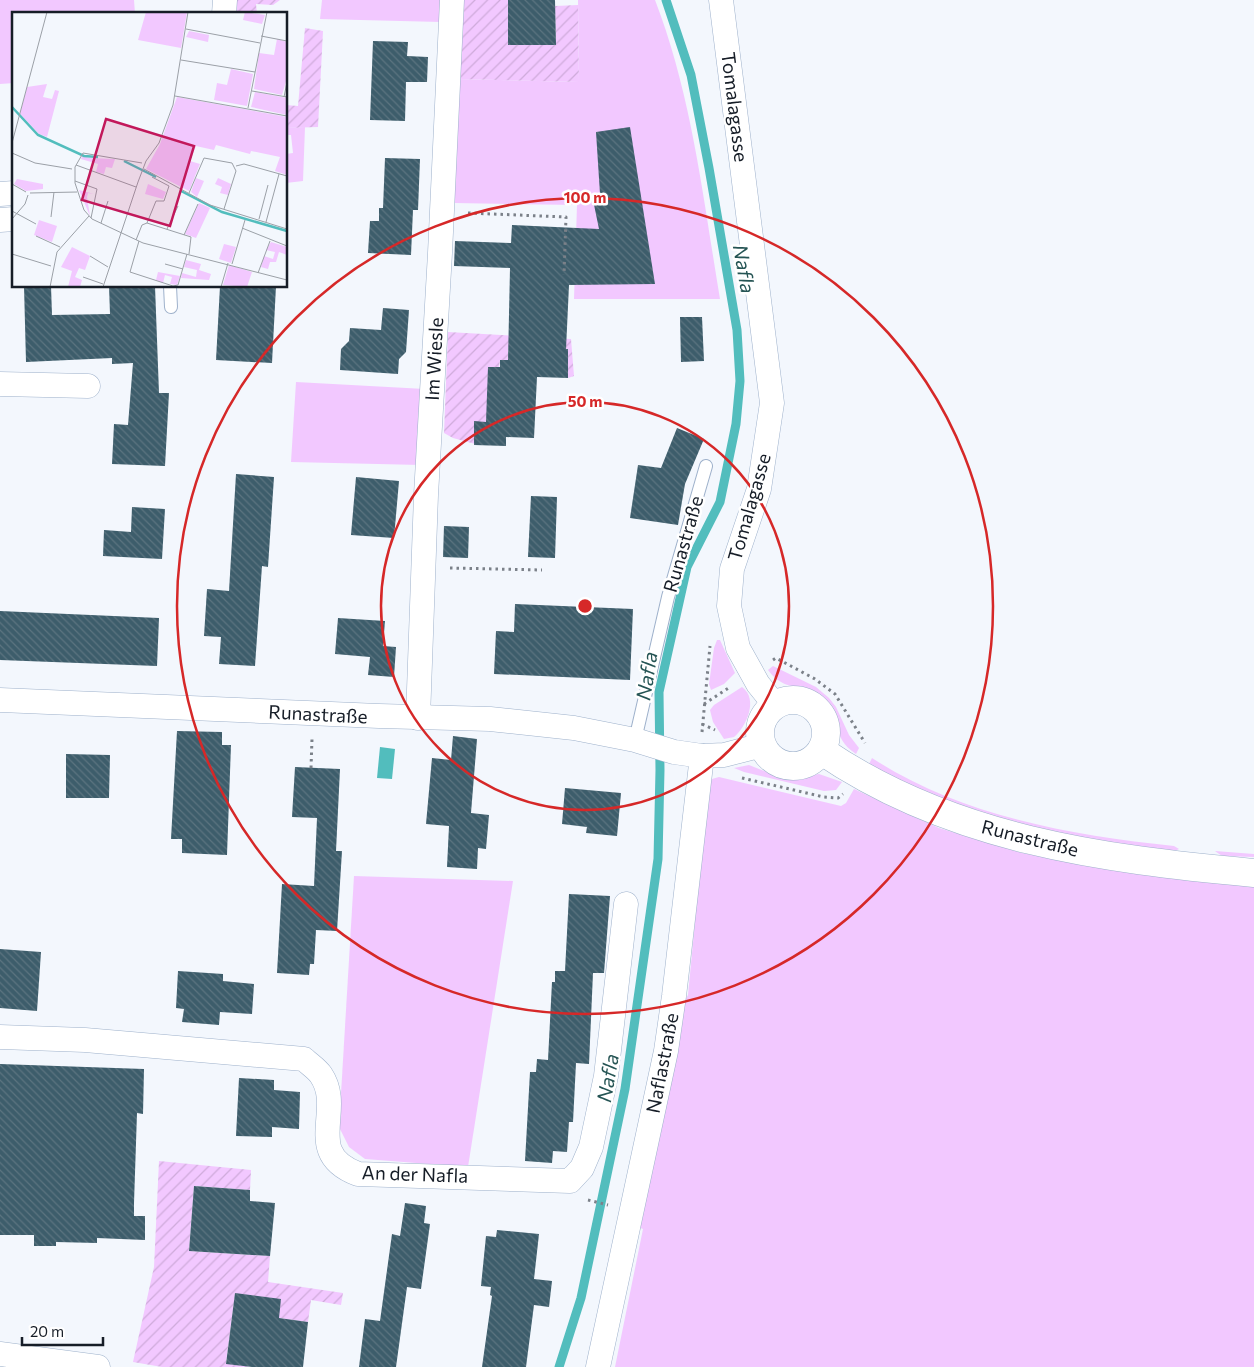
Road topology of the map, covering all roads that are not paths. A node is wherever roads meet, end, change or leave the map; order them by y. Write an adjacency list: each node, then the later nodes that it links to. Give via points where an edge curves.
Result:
1 (452, 0): 10 (street, Im Wiesle, via 426,495)
2 (721, 0): 9 (street, Tomalagasse, via 772,403 759,489 732,569 729,606 738,648 758,684)
3 (170, 288): 4 (lane)
4 (171, 307)
5 (0, 384): 6 (street)
6 (88, 386)
7 (706, 466): 11 (lane, Runastraße, via 668,597)
8 (0, 700): 10 (street, Runastraße)
9 (775, 705): 12 (street, via 762,722); 13 (street, via 785,700 797,700 817,709 826,729)
10 (418, 718): 11 (street, Runastraße, via 490,719 574,728)
11 (642, 742): 14 (street, Runastraße)
12 (762, 745): 13 (street, via 776,761 795,766 806,764); 14 (street, Runastraße, via 724,755)
13 (822, 751): 15 (street, Runastraße, via 855,773 941,814 1022,839 1136,861)
14 (702, 756): 20 (street, Naflastraße, via 666,1051)
15 (1254, 872)
16 (626, 904): 17 (street, An der Nafla, via 606,1076 591,1147 582,1168 570,1181 358,1174 342,1168 328,1151 328,1094 321,1075 304,1059 104,1041)
17 (0, 1036)
18 (0, 1354): 19 (street)
19 (98, 1367)
20 (598, 1367)

